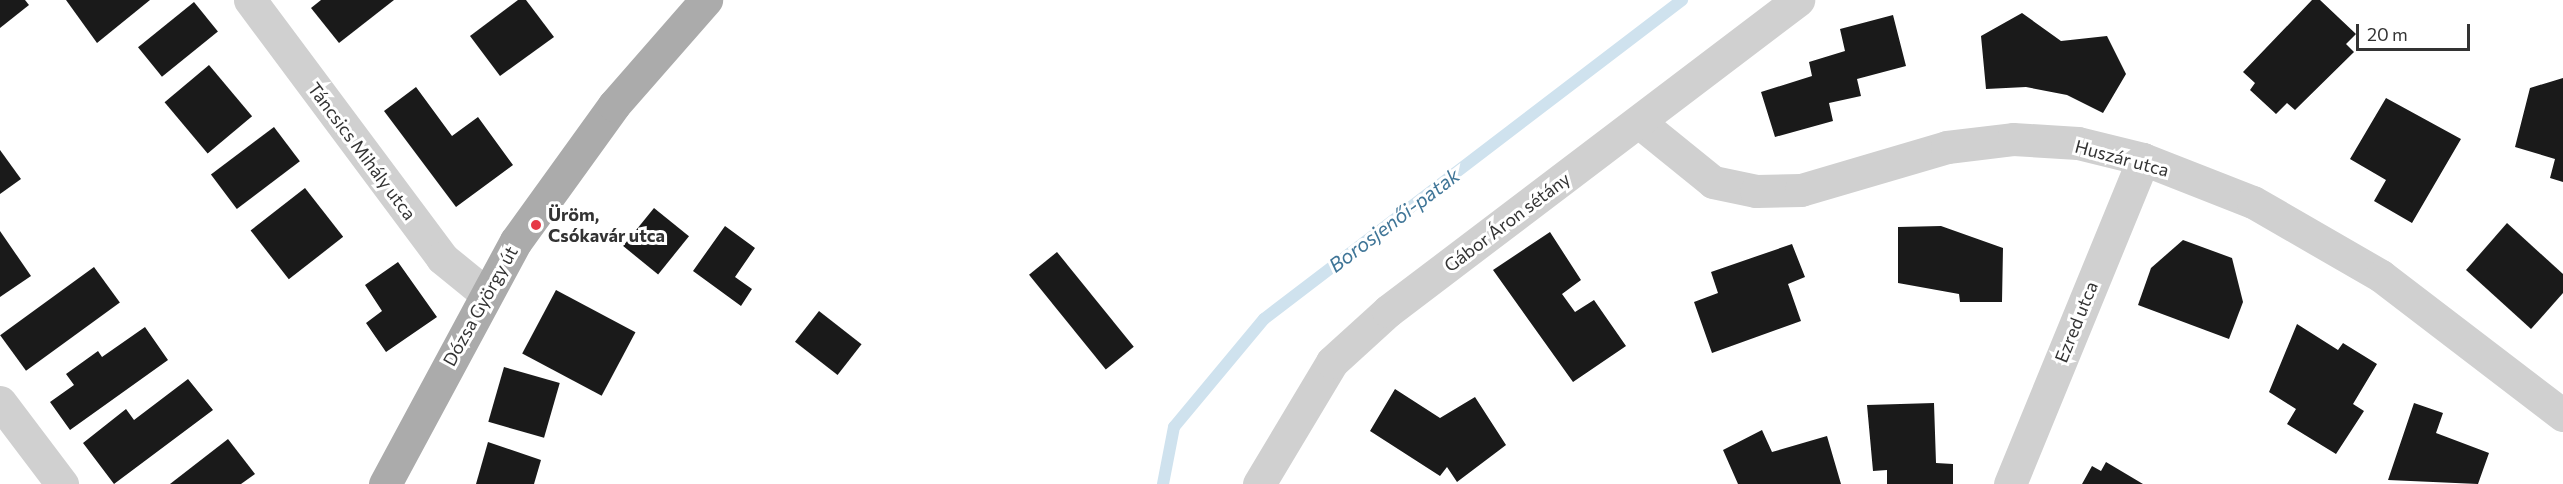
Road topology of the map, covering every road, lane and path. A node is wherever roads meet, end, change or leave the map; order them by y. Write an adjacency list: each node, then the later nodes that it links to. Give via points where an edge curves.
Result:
1 (250, 0): 6 (street, Táncsics Mihály utca, via 442,258)
2 (706, 0): 6 (main road, Dózsa György út, via 560,174)
3 (1793, 2): 4 (street, Gábor Áron sétány)
4 (1639, 122): 5 (street, Huszár utca, via 1713,182 1756,191 1801,190 1947,147 2013,139 2078,143); 11 (street, Gábor Áron sétány, via 1388,311 1332,362)
5 (2143, 159): 8 (street, Huszár utca, via 2253,202 2380,276); 12 (street, Ezred utca)
6 (485, 293): 10 (main road, Dózsa György út)
7 (0, 402): 9 (street)
8 (2563, 415)
9 (62, 484)
10 (385, 484)
11 (1259, 484)
12 (2010, 484)

